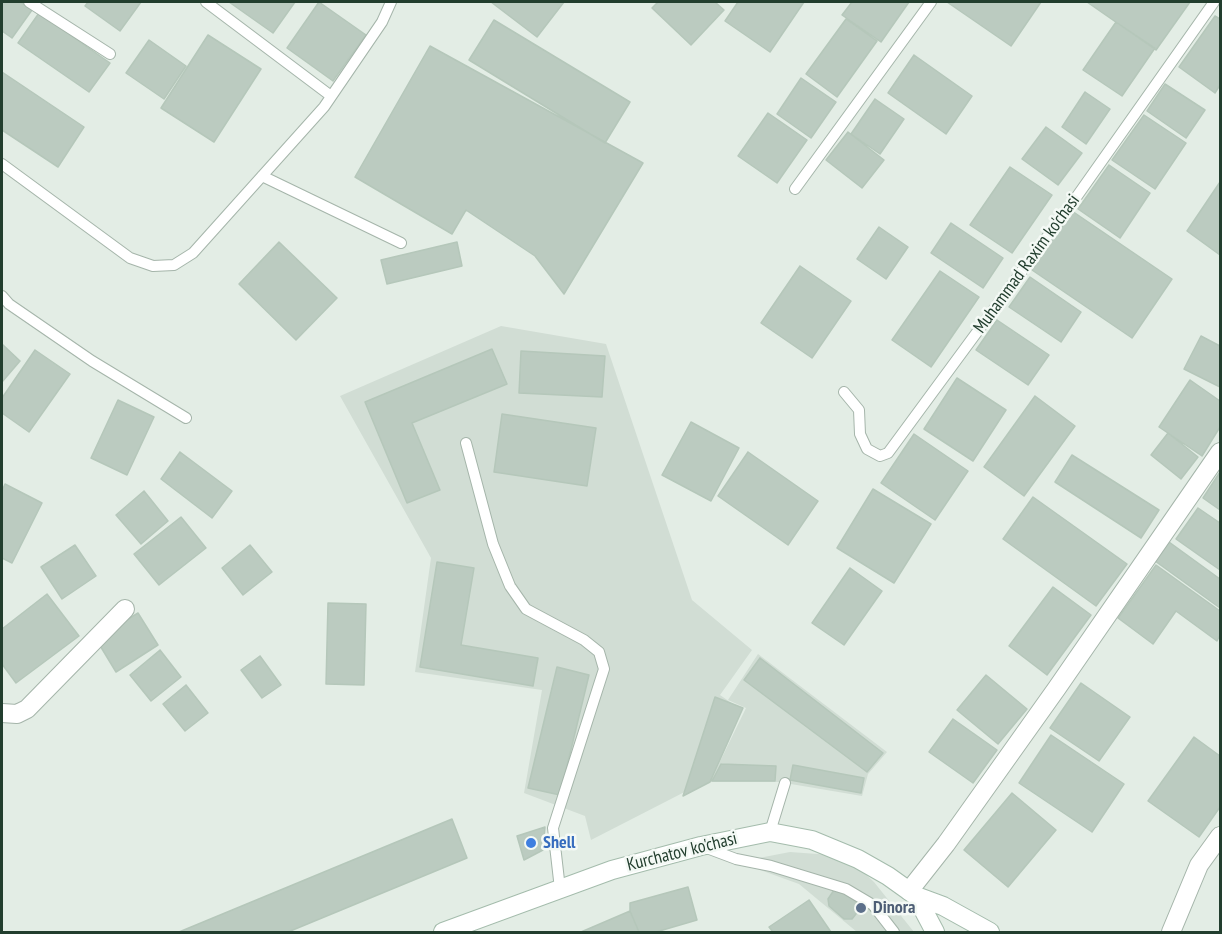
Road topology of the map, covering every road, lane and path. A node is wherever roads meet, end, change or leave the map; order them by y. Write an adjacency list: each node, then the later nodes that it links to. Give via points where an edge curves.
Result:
1 (29, 2): 6 (lane)
2 (207, 2): 7 (lane)
3 (391, 2): 7 (lane, via 382,22)
4 (931, 2): 10 (lane)
5 (1214, 2): 13 (lane, Muhammad Raxim ko'chasi, via 888,453 880,456 867,449 860,434 859,410)
6 (110, 54)
7 (331, 96): 9 (lane)
8 (2, 164): 9 (lane, via 130,258 153,266 174,265 193,253)
9 (262, 176): 11 (lane)
10 (795, 189)
11 (401, 243)
12 (2, 297): 14 (lane, via 92,361)
13 (844, 392)
14 (186, 418)
15 (466, 443): 23 (lane, via 493,544 510,586 526,609 599,652 604,669 554,828)
16 (1221, 452): 24 (street)
17 (125, 609): 18 (street, via 27,709 17,714)
18 (2, 713)
19 (785, 783): 20 (lane)
20 (770, 832): 22 (street, Kurchatov ko'chasi); 24 (street, Kurchatov ko'chasi, via 812,840 858,859)
21 (1221, 836): 29 (street, via 1199,865)
22 (701, 846): 23 (street, Kurchatov ko'chasi, via 612,870); 26 (lane, via 846,889 873,905)
23 (560, 889): 25 (street, Kurchatov ko'chasi)
24 (912, 894): 27 (street); 28 (street, Kurchatov ko'chasi, via 943,906)
25 (443, 933)
26 (894, 933)
27 (935, 933)
28 (990, 933)
29 (1171, 933)

